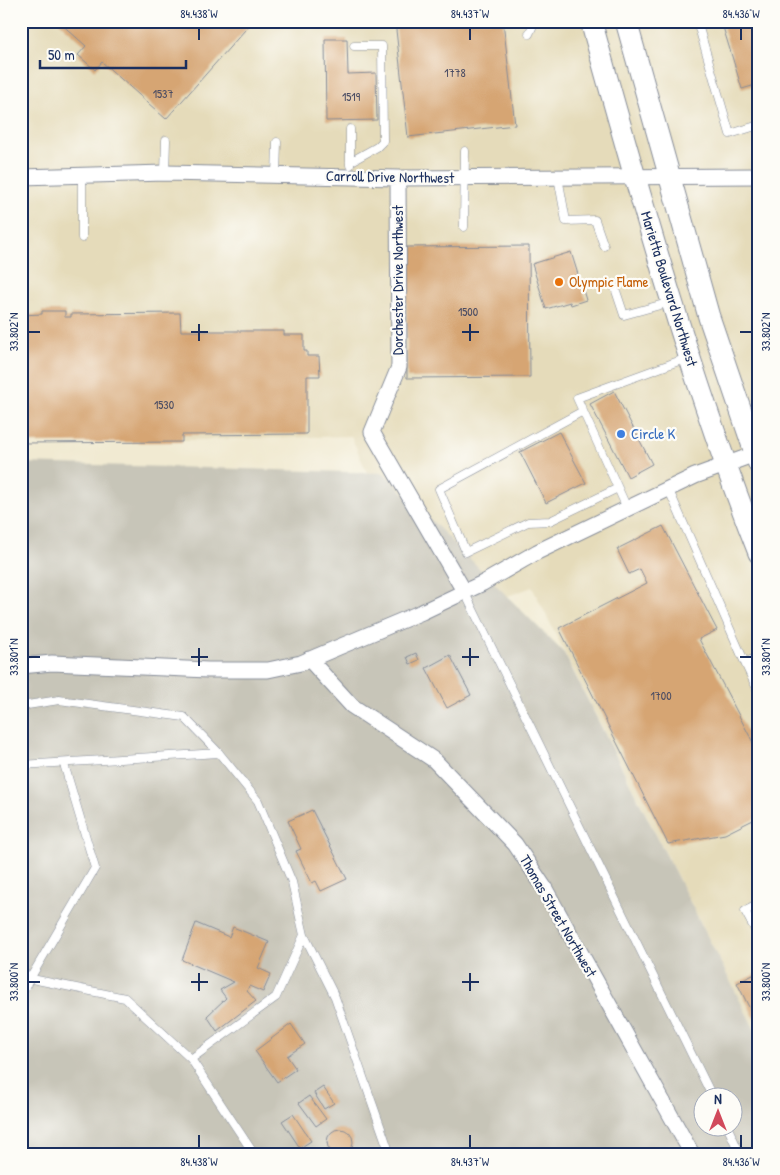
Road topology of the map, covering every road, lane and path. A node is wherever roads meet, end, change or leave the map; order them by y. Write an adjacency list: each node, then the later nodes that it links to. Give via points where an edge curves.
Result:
1 (534, 21): 5 (lane)
2 (591, 21): 19 (main road, Marietta Boulevard Northwest)
3 (697, 21): 7 (lane, via 730,134)
4 (628, 22): 20 (main road)
5 (529, 34)
6 (354, 46): 12 (lane, via 382,46 383,141)
7 (759, 126)
8 (350, 129): 12 (lane)
9 (166, 140): 13 (lane)
10 (277, 142): 14 (lane)
11 (465, 150): 22 (lane)
12 (350, 170): 14 (street, Carroll Drive Northwest); 21 (street, Carroll Drive Northwest)
13 (165, 173): 14 (street, Carroll Drive Northwest); 17 (street, Carroll Drive Northwest)
14 (276, 176)
15 (759, 176): 20 (street, Carroll Drive Northwest)
16 (21, 177): 17 (street, Carroll Drive Northwest)
17 (82, 177): 24 (lane)
18 (558, 177): 19 (street, Carroll Drive Northwest); 22 (street, Carroll Drive Northwest); 25 (lane, via 566,221 595,220)
19 (635, 177): 20 (street, Carroll Drive Northwest); 27 (main road, Marietta Boulevard Northwest)
20 (669, 177): 30 (main road, via 709,317)
21 (398, 178): 22 (street, Carroll Drive Northwest); 36 (street, Dorchester Drive Northwest, via 399,367 372,432)
22 (465, 178): 23 (lane)
23 (464, 228)
24 (82, 238)
25 (604, 246)
26 (615, 288): 27 (lane, via 624,315)
27 (671, 302): 28 (main road, Marietta Boulevard Northwest)
28 (689, 357): 29 (lane, via 577,398); 31 (main road, Marietta Boulevard Northwest)
29 (583, 411): 32 (lane); 32 (lane, via 439,489 466,552 528,522 550,521)
30 (757, 459): 31 (street)
31 (724, 465): 33 (street); 35 (main road, Marietta Boulevard Northwest)
32 (618, 488): 34 (lane)
33 (668, 488): 34 (street); 39 (lane)
34 (627, 508): 36 (street)
35 (759, 553)
36 (464, 592): 38 (street); 53 (lane)
37 (759, 656): 39 (lane)
38 (309, 659): 40 (street, via 268,670 52,663); 57 (street, Thomas Street Northwest, via 352,706 434,760 515,844 544,887)
39 (745, 663): 41 (lane)
40 (21, 666)
41 (759, 693)
42 (21, 706): 43 (lane, via 59,700 184,717)
43 (219, 753): 44 (lane); 47 (lane, via 258,801 292,882)
44 (64, 764): 45 (lane); 50 (lane, via 95,868)
45 (21, 765)
46 (759, 904): 48 (lane, via 745,911)
47 (304, 935): 52 (lane, via 276,997); 56 (lane, via 335,997)
48 (759, 937)
49 (21, 971): 50 (lane)
50 (32, 979): 51 (lane); 52 (lane, via 125,998)
51 (21, 994)
52 (191, 1059): 55 (lane)
53 (708, 1088)
54 (733, 1138): 58 (lane)
55 (254, 1154)
56 (390, 1154)
57 (692, 1154)
58 (740, 1154)

